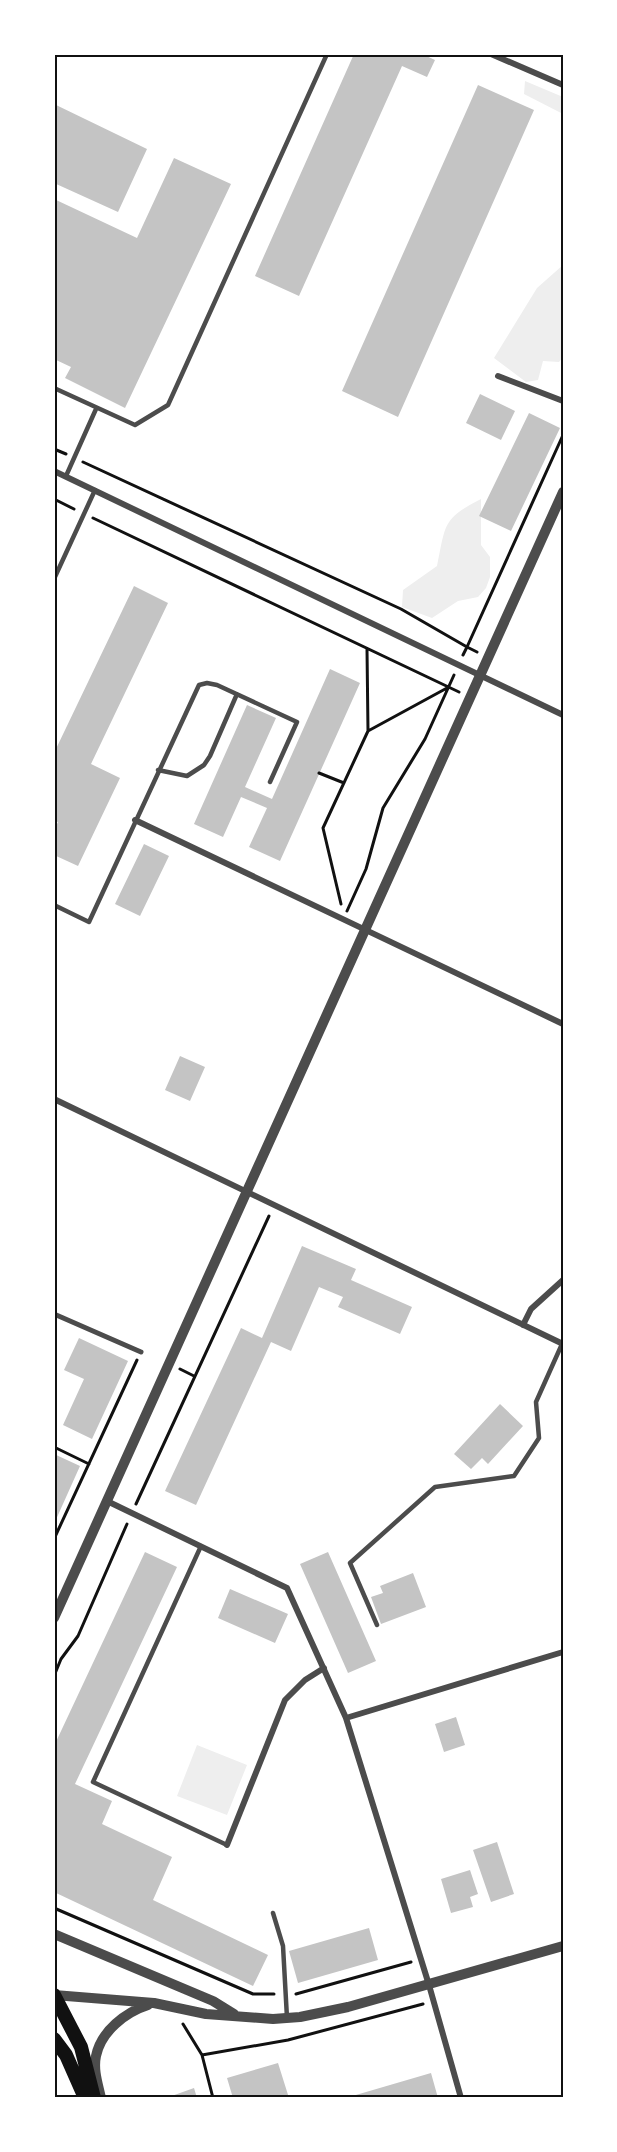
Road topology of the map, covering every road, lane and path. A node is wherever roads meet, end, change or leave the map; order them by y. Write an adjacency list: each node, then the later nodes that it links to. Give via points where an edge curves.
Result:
1 (327, 54): 7 (lane, via 168,405 135,425)
2 (491, 54): 3 (street)
3 (563, 85)
4 (498, 376): 6 (street)
5 (54, 388): 7 (lane)
6 (563, 401)
7 (96, 409): 10 (lane)
8 (563, 435): 18 (path)
9 (54, 449): 10 (path)
10 (74, 458): 12 (lane); 18 (path, via 401,609)
11 (54, 471): 12 (street)
12 (66, 476): 13 (street)
13 (95, 490): 16 (lane); 21 (street)
14 (563, 492): 20 (street)
15 (54, 500): 16 (path)
16 (85, 514): 17 (lane); 19 (path)
17 (54, 579)
18 (467, 647): 20 (path); 21 (path)
19 (367, 648): 23 (path); 27 (path)
20 (489, 657): 22 (street)
21 (458, 666): 22 (street); 23 (path)
22 (480, 676): 25 (street); 26 (street)
23 (449, 687): 25 (path); 27 (path); 34 (path, via 425,739 383,808 366,869)
24 (237, 694): 28 (lane, via 204,765 187,776); 28 (lane, via 217,685 199,685); 30 (lane, via 297,722)
25 (470, 697): 35 (street)
26 (563, 715)
27 (368, 731): 31 (path)
28 (158, 770): 32 (lane)
29 (319, 773): 31 (path)
30 (270, 782)
31 (344, 783): 34 (path, via 323,828)
32 (135, 820): 33 (lane, via 89,922); 34 (street)
33 (54, 905)
34 (344, 918): 35 (street)
35 (366, 928): 36 (street); 38 (street)
36 (563, 1024)
37 (54, 1099): 38 (street)
38 (248, 1192): 39 (street); 47 (street)
39 (274, 1204): 42 (street); 48 (path)
40 (563, 1280): 42 (street, via 531,1309)
41 (54, 1314): 44 (street)
42 (524, 1324): 43 (street)
43 (563, 1344): 52 (lane, via 536,1402 539,1438 514,1476 435,1487 350,1563)
44 (141, 1352): 46 (path)
45 (54, 1448): 46 (path)
46 (89, 1464): 49 (path)
47 (109, 1502): 48 (street); 51 (street)
48 (131, 1513): 50 (street); 55 (path, via 78,1636)
49 (54, 1539)
50 (201, 1546): 54 (street, via 287,1588); 57 (lane, via 93,1782)
51 (54, 1618)
52 (378, 1625)
53 (563, 1652): 56 (street)
54 (324, 1668): 56 (street); 57 (street, via 285,1700)
55 (54, 1676)
56 (346, 1718): 62 (street)
57 (227, 1845)
58 (54, 1908): 64 (path, via 253,1994)
59 (273, 1913): 64 (lane, via 283,1946)
60 (54, 1934): 67 (street, via 213,2001)
61 (563, 1946): 63 (street)
62 (421, 1959): 63 (street); 64 (path)
63 (429, 1984): 68 (street, via 348,2007); 75 (street)
64 (286, 1994): 68 (lane)
65 (54, 1995): 66 (street); 72 (main road, via 81,2047)
66 (154, 2003): 67 (street, via 206,2014); 73 (street, via 127,2014 99,2046 95,2072)
67 (234, 2014): 68 (street)
68 (287, 2018)
69 (54, 2039): 71 (main road, via 66,2055)
70 (202, 2055): 74 (path)
71 (85, 2098)
72 (94, 2098)
73 (101, 2098)
74 (213, 2098)
75 (461, 2098)

